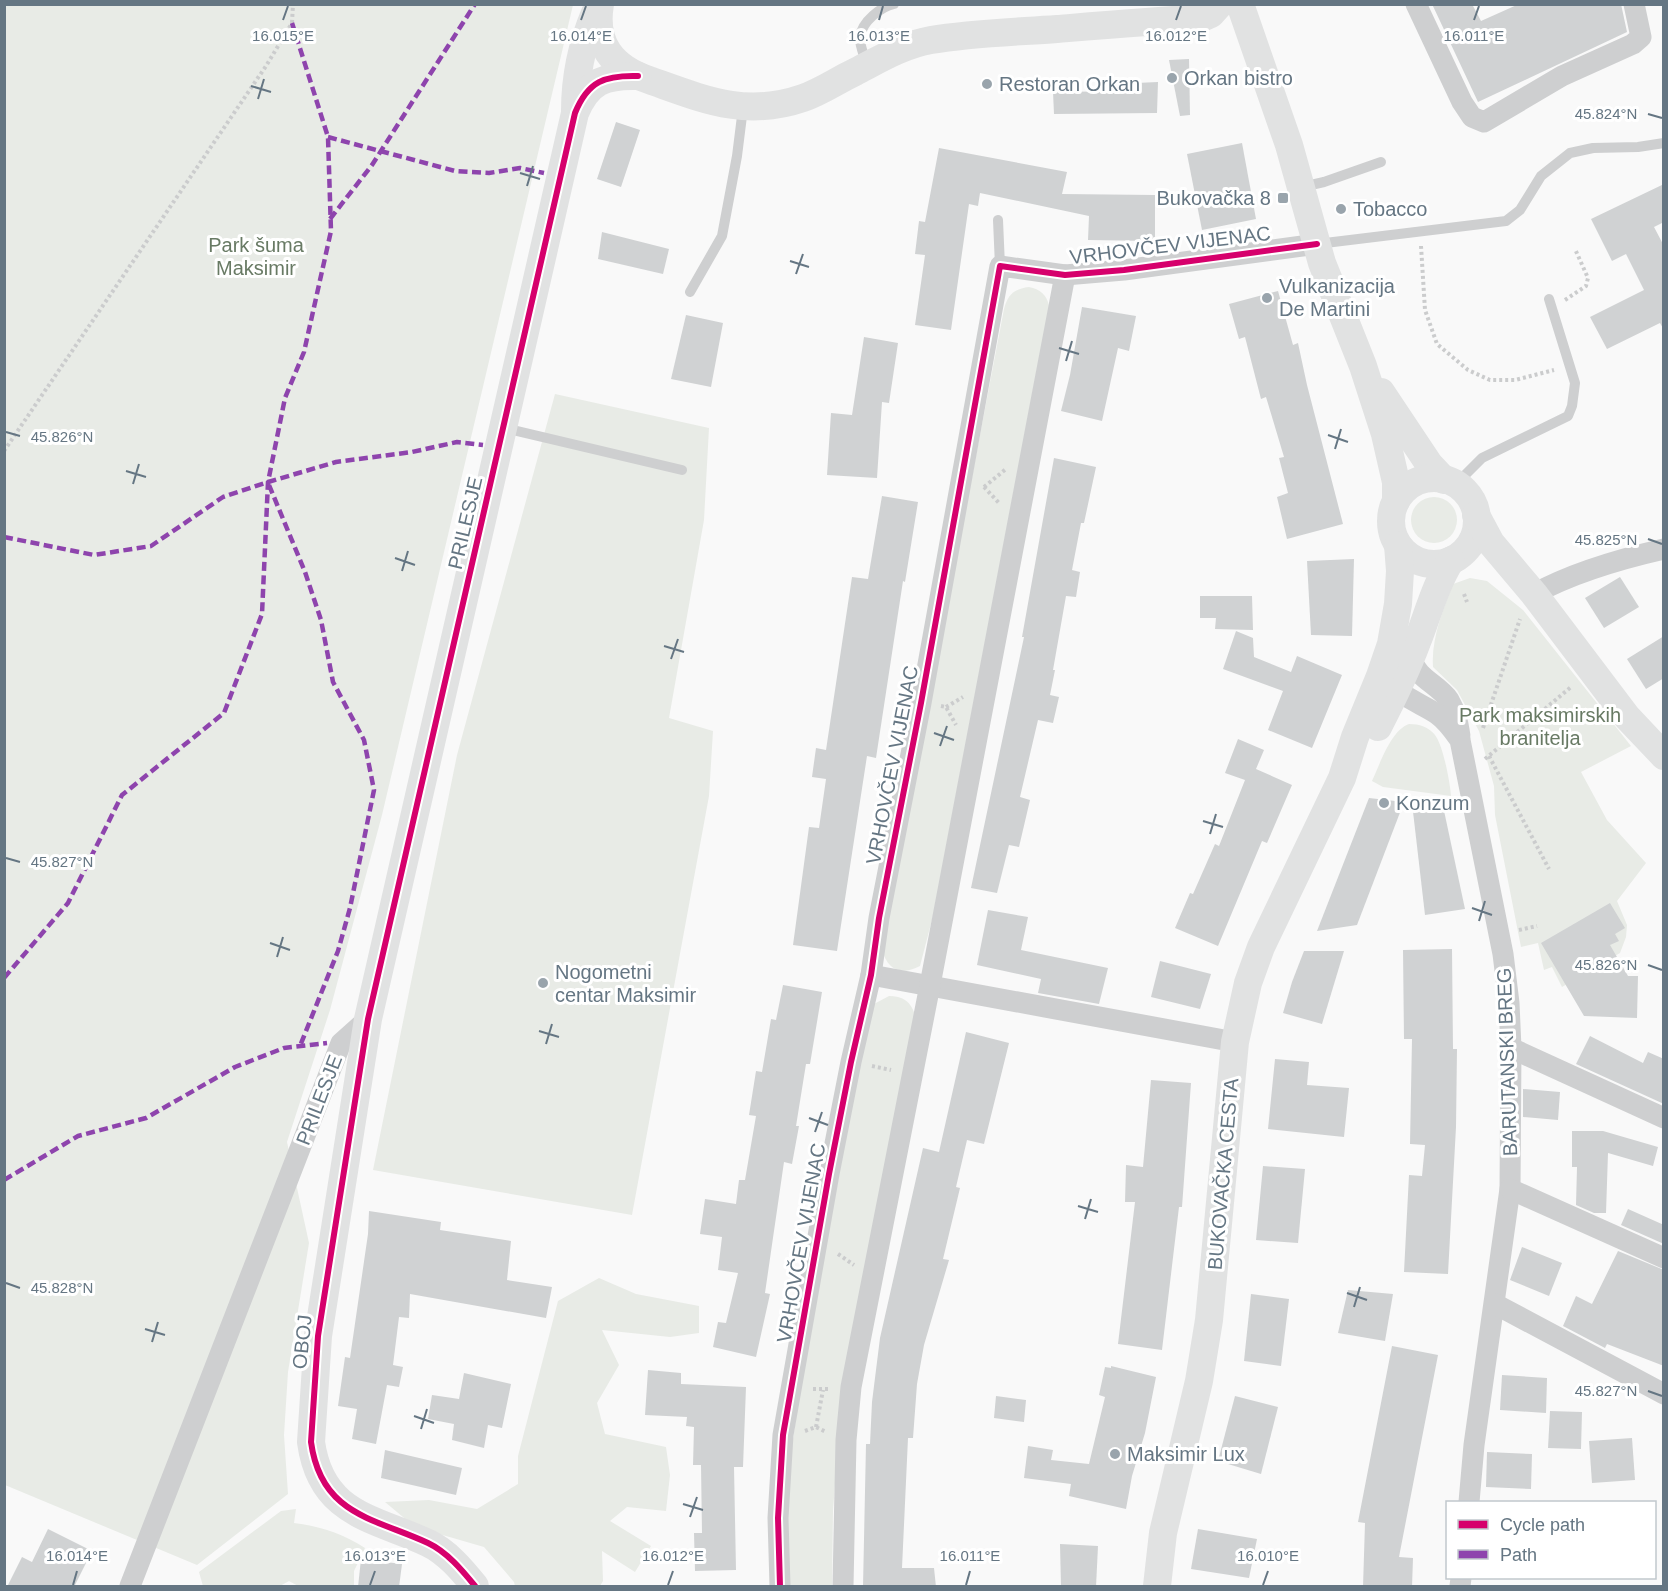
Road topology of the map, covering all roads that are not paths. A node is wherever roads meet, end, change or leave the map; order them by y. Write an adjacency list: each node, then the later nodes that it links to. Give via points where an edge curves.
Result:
1 (599, 4): 8 (main road, PRILESJE, via 603,43 616,63); 11 (main road, PRILESJE, via 577,75)
2 (894, 4): 7 (lane, via 869,19 860,36)
3 (1240, 4): 9 (main road)
4 (1416, 4): 5 (street, via 1462,102 1472,117 1484,122 1562,76 1633,44 1641,36)
5 (1635, 4)
6 (1211, 11): 7 (main road, via 950,37 914,44); 9 (main road, via 1218,24 1247,47)
7 (867, 66): 10 (main road, via 806,97)
8 (638, 76): 10 (main road, via 708,100); 11 (main road, PRILESJE, via 600,81 584,95)
9 (1265, 76): 14 (main road)
10 (743, 107): 19 (lane, via 722,236)
11 (574, 113): 22 (main road, PRILESJE)
12 (1664, 143): 16 (lane, via 1570,153 1542,177 1520,210 1506,221)
13 (1381, 162): 14 (lane)
14 (1302, 187): 16 (main road)
15 (998, 220): 17 (lane)
16 (1317, 244): 18 (street, VRHOVČEV VIJENAC); 21 (main road)
17 (1000, 266): 18 (street, VRHOVČEV VIJENAC); 36 (street, VRHOVČEV VIJENAC)
18 (1065, 275): 37 (street, VRHOVČEV VIJENAC)
19 (690, 292)
20 (1550, 304): 24 (lane, via 1575,383 1568,416 1482,458)
21 (1363, 366): 24 (main road, via 1429,464); 25 (main road, via 1393,466)
22 (504, 428): 23 (lane); 38 (main road, PRILESJE)
23 (682, 470)
24 (1450, 482): 25 (main road, via 1430,478 1416,482); 26 (main road, via 1466,492)
25 (1396, 501): 27 (main road, via 1391,523)
26 (1476, 515): 29 (main road, via 1471,542); 30 (main road)
27 (1398, 545): 29 (main road, via 1416,560 1428,564); 31 (main road, BUKOVAČKA CESTA, via 1398,604 1391,644)
28 (1662, 545): 30 (street)
29 (1453, 559): 30 (main road, via 1473,558 1501,567); 31 (main road, BUKOVAČKA CESTA)
30 (1525, 597): 34 (main road)
31 (1398, 659): 32 (main road, BUKOVAČKA CESTA); 33 (street, via 1448,699); 35 (main road, BUKOVAČKA CESTA, via 1374,694)
32 (1397, 690): 33 (street, BARUTANSKI BREG); 35 (main road, BUKOVAČKA CESTA, via 1375,733)
33 (1470, 738): 40 (street, BARUTANSKI BREG, via 1503,954)
34 (1664, 756)
35 (1342, 778): 39 (main road, BUKOVAČKA CESTA, via 1261,947 1248,983)
36 (871, 975): 37 (street); 49 (street, VRHOVČEV VIJENAC, via 851,1062 784,1434 778,1518)
37 (930, 985): 39 (street); 50 (street, VRHOVČEV VIJENAC, via 851,1387)
38 (368, 1019): 47 (street, PRILESJE, via 341,1043); 48 (main road, OBOJ, via 318,1336 313,1456 332,1493 344,1506 359,1516 430,1544 459,1566)
39 (1235, 1042): 51 (main road, BUKOVAČKA CESTA, via 1209,1320 1199,1381 1163,1533)
40 (1511, 1048): 41 (street); 42 (street, BARUTANSKI BREG)
41 (1664, 1118)
42 (1510, 1189): 43 (street); 44 (street, BARUTANSKI BREG)
43 (1664, 1258)
44 (1495, 1304): 45 (street); 46 (street, BARUTANSKI BREG)
45 (1664, 1394)
46 (1469, 1501)
47 (130, 1587)
48 (475, 1587)
49 (780, 1587)
50 (843, 1587)
51 (1157, 1587)

